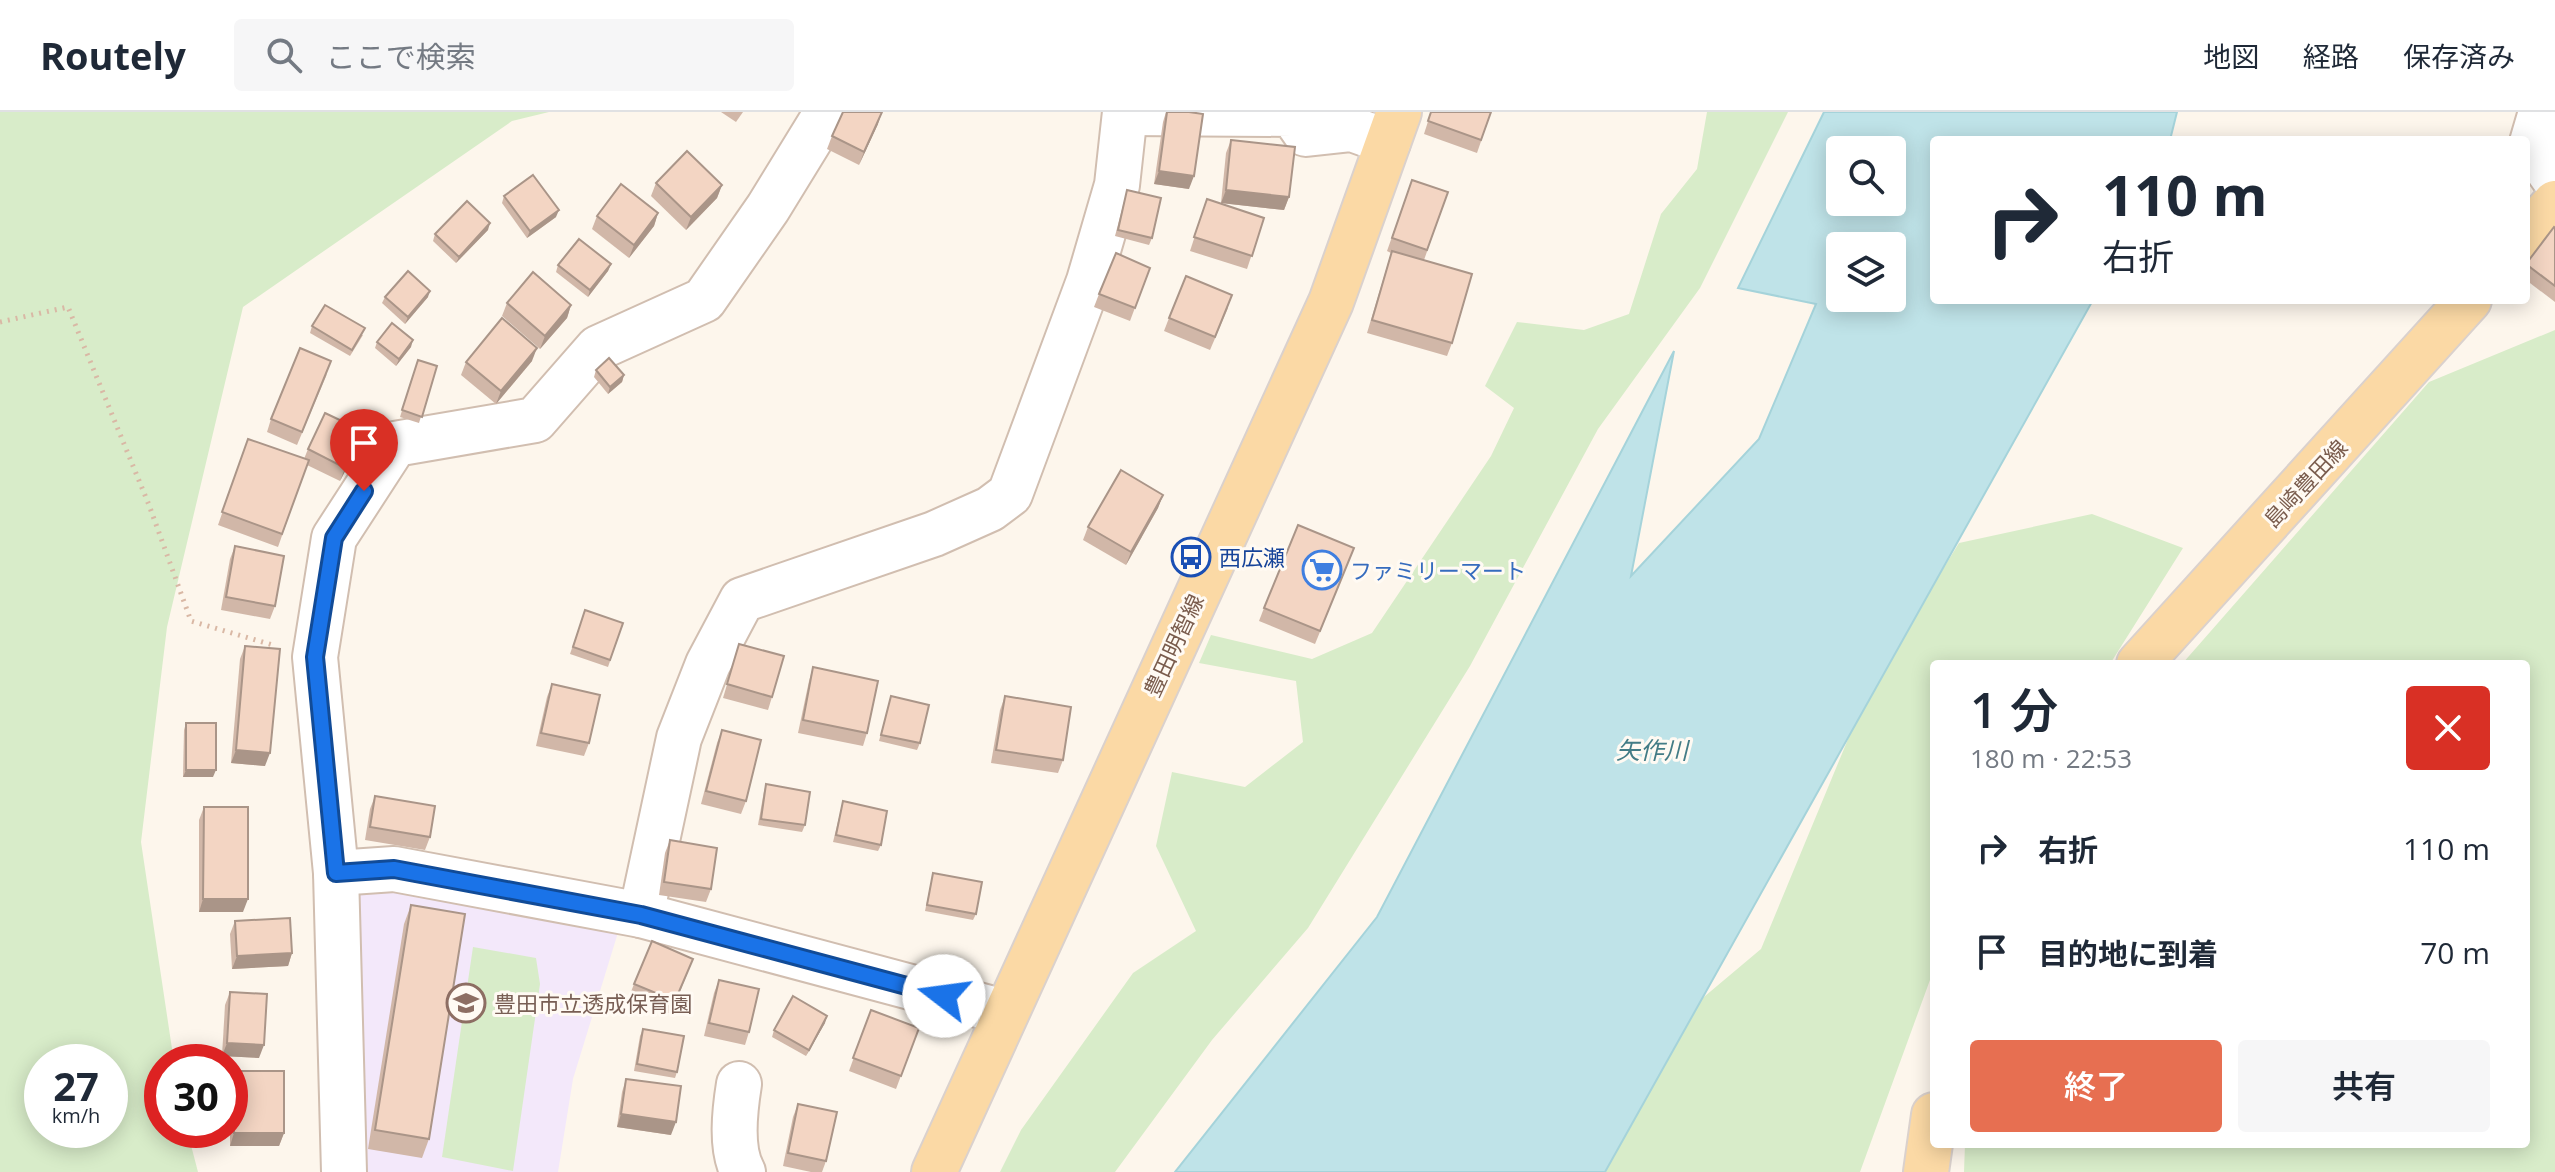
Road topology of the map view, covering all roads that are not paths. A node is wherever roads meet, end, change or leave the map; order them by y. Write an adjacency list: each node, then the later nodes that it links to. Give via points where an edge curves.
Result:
1 (827, 112): 10 (street, via 704,300 598,348 535,420 395,444 334,538 315,657)
2 (1125, 112): 4 (street, via 1292,114 1306,134); 11 (street, via 1117,185 1089,281 1010,494 934,534 742,600 708,664 679,738)
3 (2541, 112): 5 (street, via 2531,146)
4 (1394, 127): 12 (main road, 豊田明智線, via 1331,302)
5 (2555, 180)
6 (2555, 203): 7 (main road)
7 (2530, 231)
8 (2465, 304): 9 (main road, 島崎豊田線)
9 (2143, 660)
10 (336, 873): 11 (street, via 394,869); 15 (street)
11 (641, 915): 12 (street)
12 (1004, 1012): 17 (main road, 豊田明智線)
13 (739, 1084): 16 (street, via 735,1108)
14 (1930, 1144): 18 (main road)
15 (344, 1172)
16 (743, 1172)
17 (934, 1172)
18 (1926, 1172)

